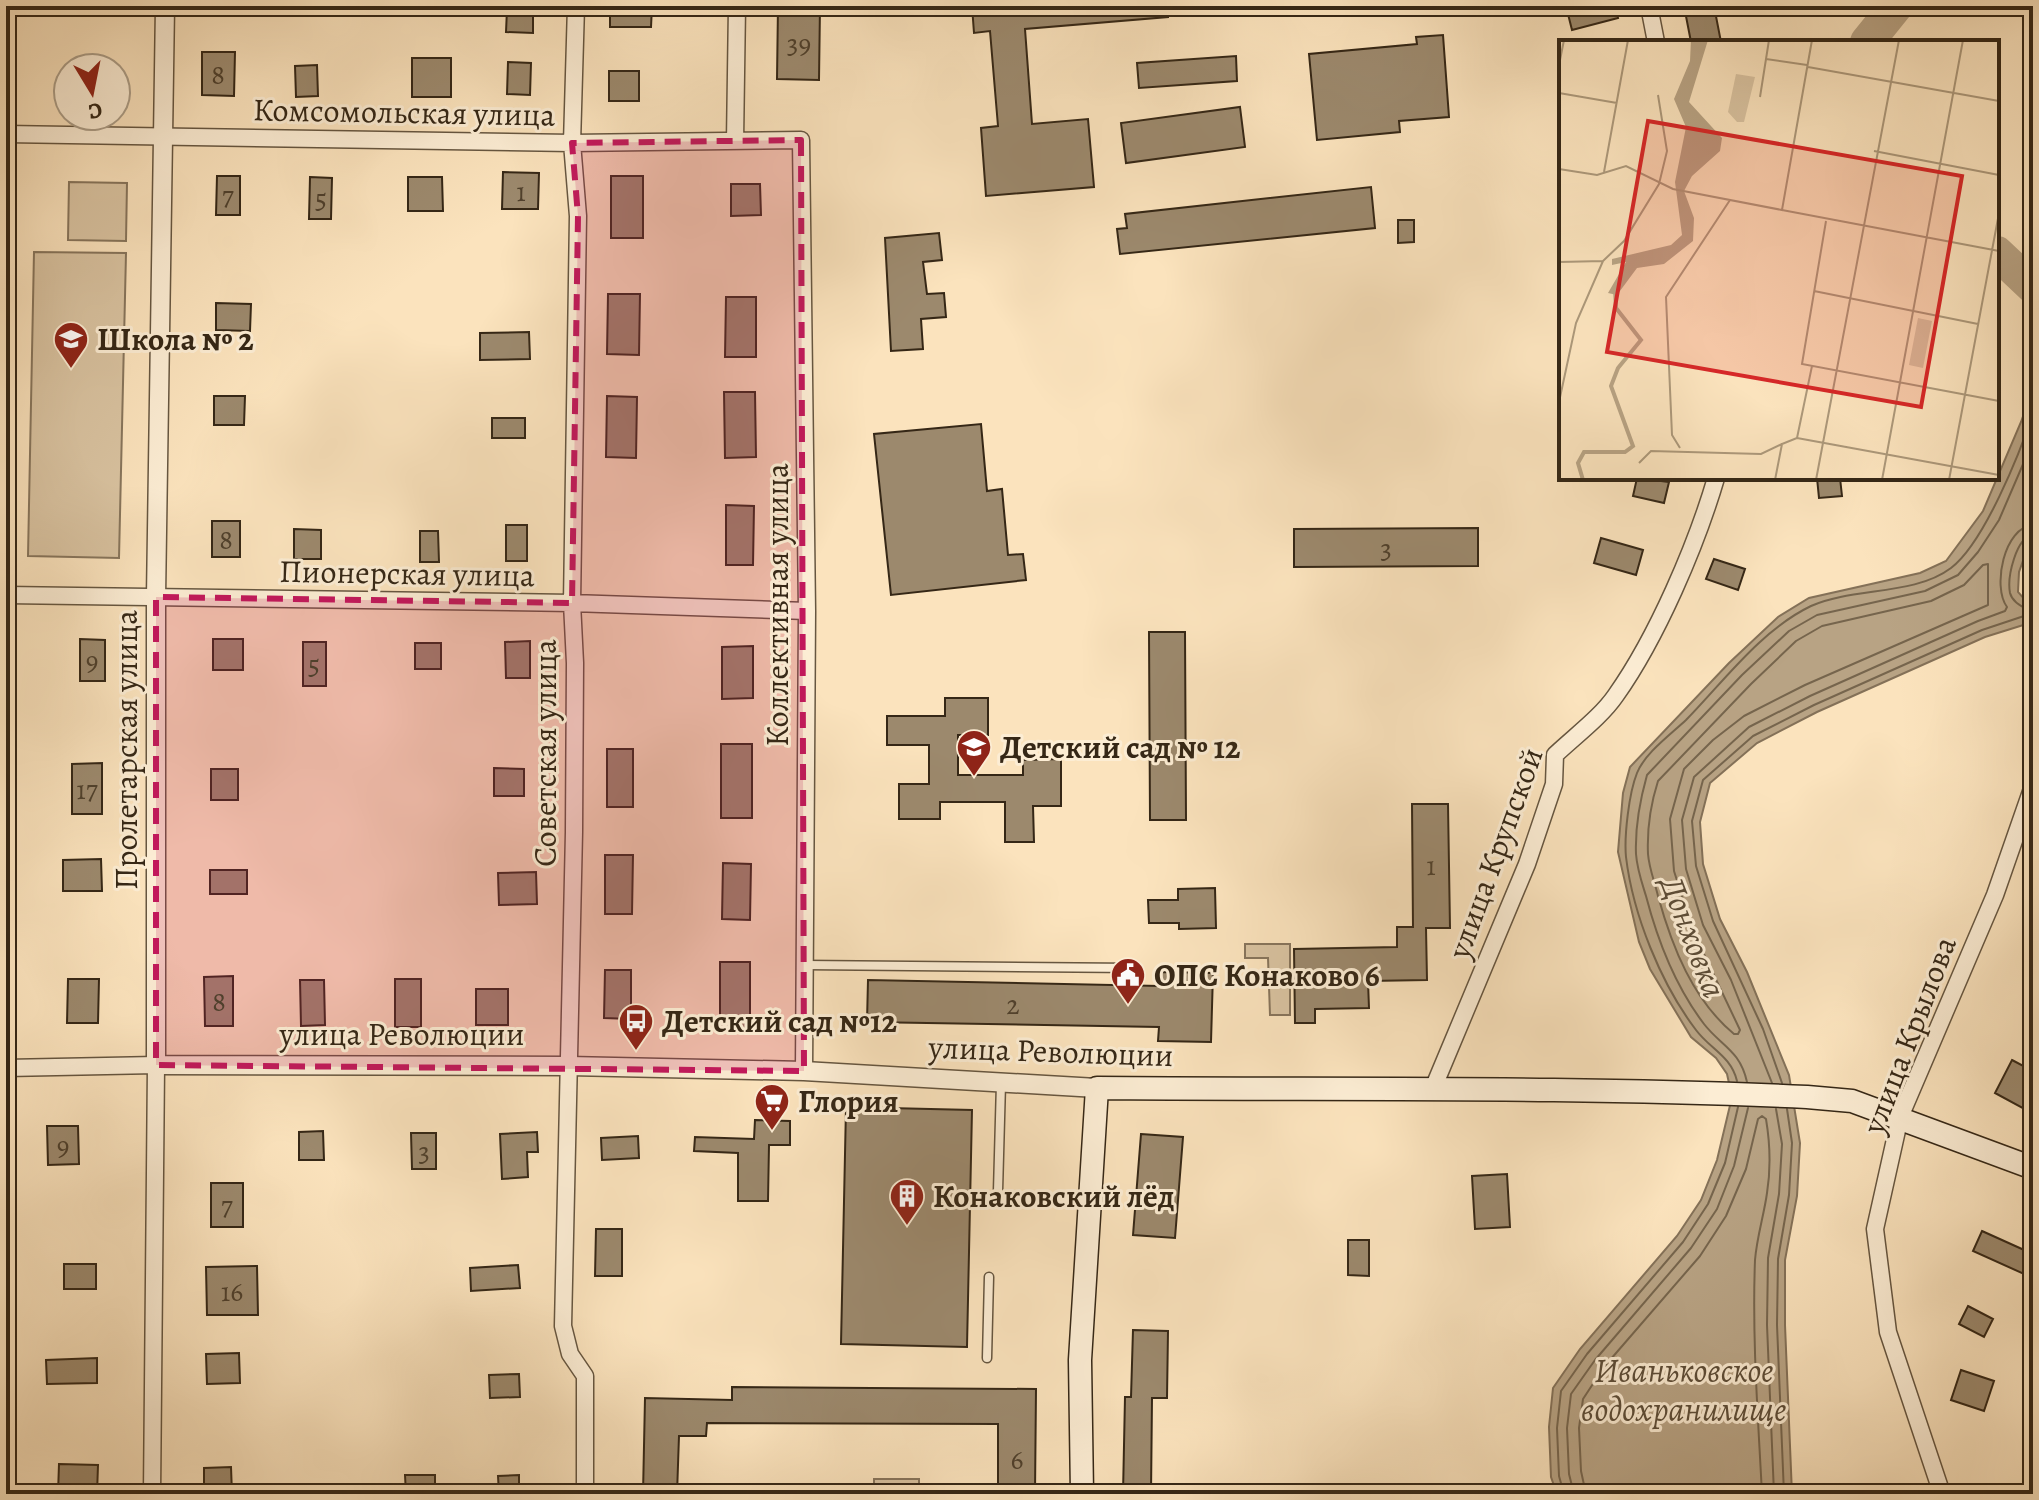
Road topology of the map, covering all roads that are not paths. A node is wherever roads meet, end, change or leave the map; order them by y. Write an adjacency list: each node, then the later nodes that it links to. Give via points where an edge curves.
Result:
1 (165, 6): 7 (street, Пролетарская улица)
2 (576, 6): 10 (street, Советская улица)
3 (737, 6): 9 (street)
4 (1649, 6): 5 (street)
5 (1656, 40)
6 (6, 134): 7 (street, Комсомольская улица)
7 (165, 137): 10 (street, Комсомольская улица); 13 (street, Пролетарская улица)
8 (801, 140): 9 (street, Комсомольская улица); 15 (street, Коллективная улица)
9 (735, 141): 10 (street, Комсомольская улица)
10 (572, 143): 14 (street, Советская улица, via 578,216)
11 (1715, 480): 25 (street, улица Крупской, via 1647,645 1615,697 1555,755 1554,784 1527,864)
12 (6, 595): 13 (street, Пионерская улица)
13 (156, 597): 14 (street, Пионерская улица); 19 (street, Пролетарская улица)
14 (572, 603): 15 (street, Пионерская улица); 20 (street, Советская улица)
15 (807, 611): 17 (street, Коллективная улица)
16 (2033, 786): 26 (street, улица Крылова, via 1995,895)
17 (805, 965): 18 (lane); 22 (street, Коллективная улица)
18 (1136, 968)
19 (156, 1065): 20 (street, улица Революции); 21 (street, улица Революции); 31 (street, Пролетарская улица)
20 (569, 1066): 22 (street, улица Революции); 32 (street, Советская улица, via 563,1326 570,1354 585,1376)
21 (6, 1068)
22 (804, 1071): 23 (street, улица Революции)
23 (1001, 1082): 24 (street, улица Революции); 28 (lane)
24 (1097, 1088): 25 (main road, улица Революции); 33 (main road, via 1080,1360)
25 (1432, 1091): 26 (main road, улица Революции, via 1807,1097 1852,1101)
26 (1900, 1117): 27 (main road, улица Революции); 34 (street, улица Крылова, via 1875,1229 1888,1332)
27 (2033, 1168)
28 (998, 1191)
29 (989, 1277): 30 (lane)
30 (987, 1358)
31 (152, 1494)
32 (585, 1494)
33 (1082, 1494)
34 (1942, 1494)

